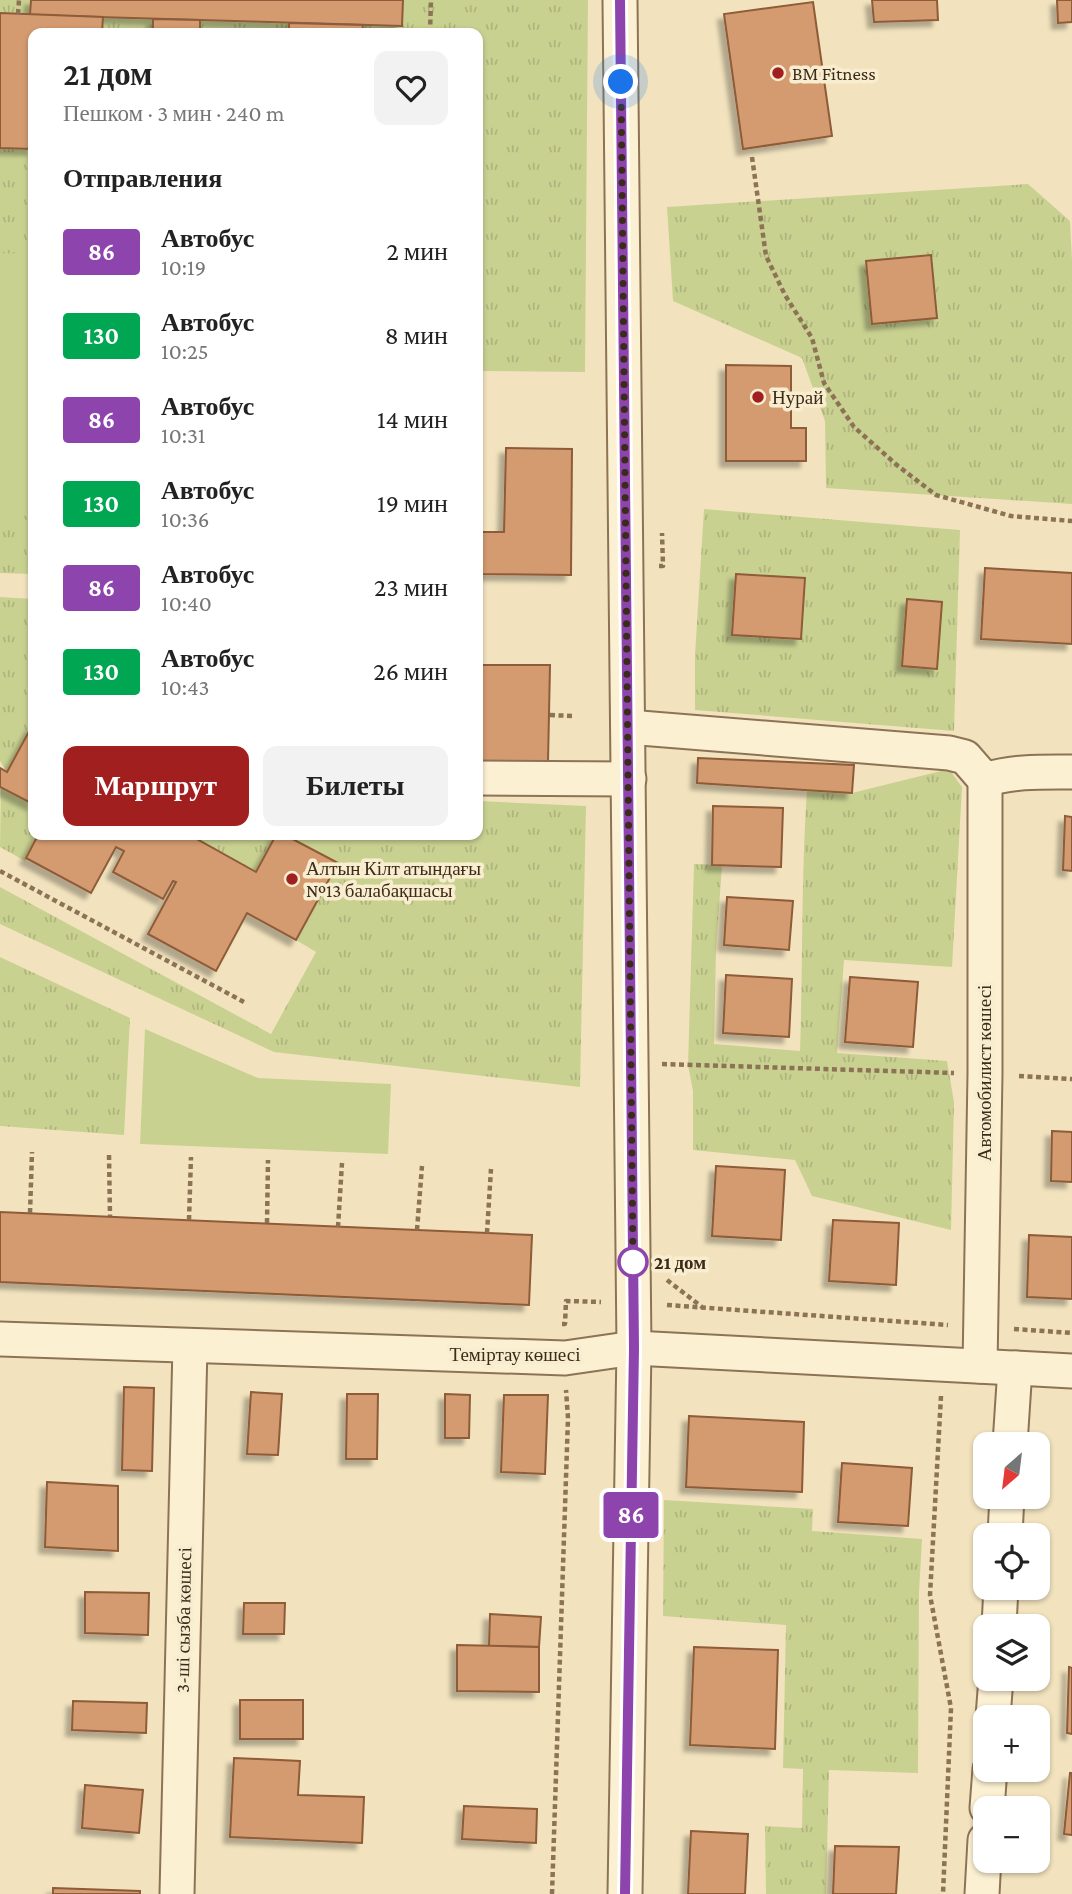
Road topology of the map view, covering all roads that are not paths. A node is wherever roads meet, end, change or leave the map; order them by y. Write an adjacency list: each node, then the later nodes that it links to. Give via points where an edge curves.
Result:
1 (620, 0): 2 (street)
2 (628, 727): 5 (street); 6 (street, via 949,752 965,757)
3 (1072, 772): 6 (street, via 1026,772)
4 (483, 778): 5 (street)
5 (629, 779): 9 (street)
6 (985, 780): 10 (street, Автомобилист көшесі)
7 (0, 1339): 8 (street, Теміртау көшесі)
8 (190, 1346): 9 (street, Теміртау көшесі, via 565,1358); 15 (street, 3-ші сызба көшесі)
9 (634, 1348): 10 (street, Теміртау көшесі); 16 (street)
10 (980, 1366): 11 (street, Теміртау көшесі)
11 (1015, 1368): 12 (street, Теміртау көшесі); 13 (street)
12 (1072, 1371)
13 (1011, 1432)
14 (983, 1873): 17 (street)
15 (177, 1894)
16 (625, 1894)
17 (982, 1894)

